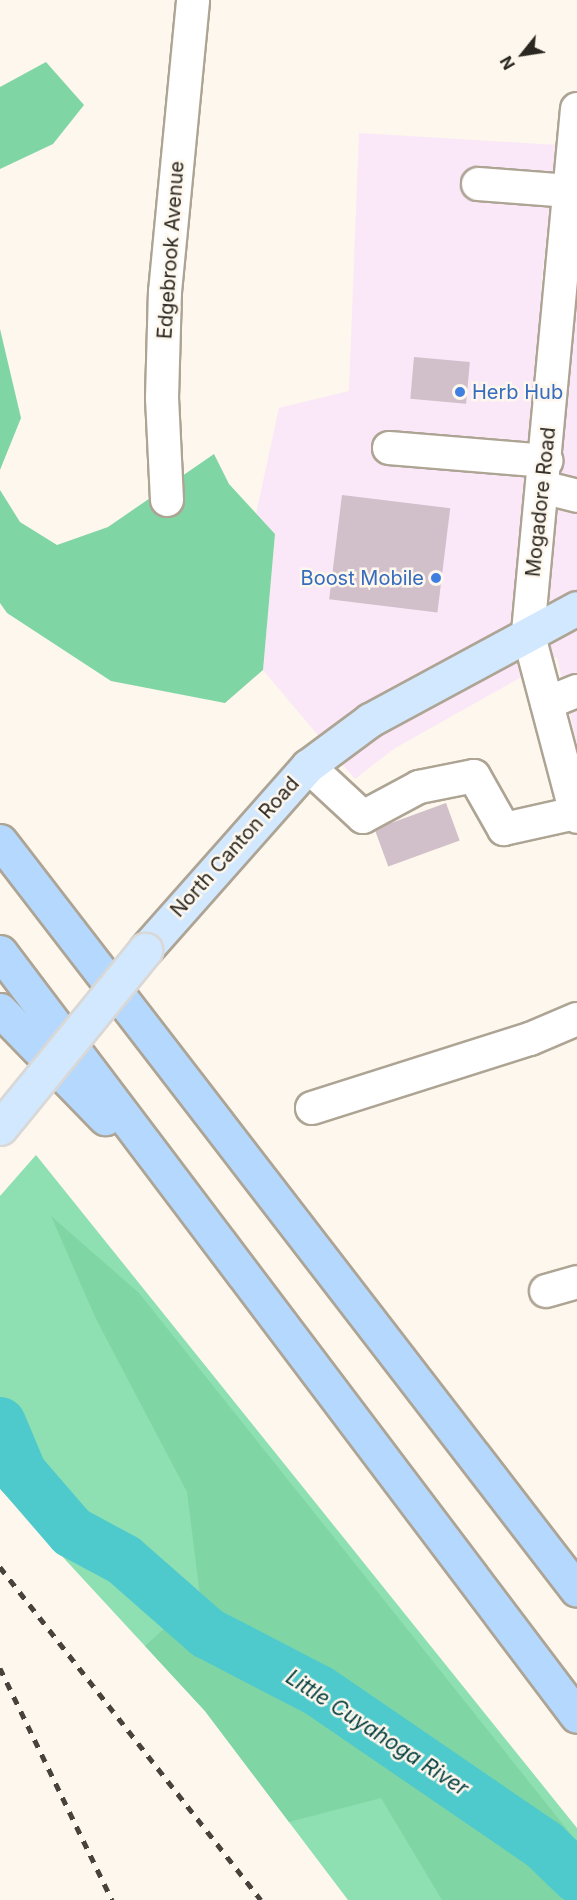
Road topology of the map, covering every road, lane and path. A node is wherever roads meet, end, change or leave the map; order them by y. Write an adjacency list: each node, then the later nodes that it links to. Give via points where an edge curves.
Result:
1 (193, 0): 9 (street, Edgebrook Avenue, via 165,292 162,398)
2 (577, 109): 4 (street, Mogadore Road)
3 (478, 184): 4 (street)
4 (570, 192): 5 (street, Mogadore Road)
5 (565, 373): 7 (street, Mogadore Road)
6 (389, 448): 7 (street)
7 (544, 474): 8 (street); 11 (street, Mogadore Road)
8 (577, 496)
9 (167, 500)
10 (577, 608): 11 (main road, North Canton Road)
11 (528, 632): 13 (street, Mogadore Road); 14 (main road, North Canton Road, via 370,720)
12 (577, 691): 13 (street)
13 (547, 703): 15 (street, Mogadore Road)
14 (308, 766): 15 (street, via 363,817 419,787 474,776 504,829); 21 (main road, North Canton Road, bridge, via 145,950)
15 (577, 815)
16 (0, 841): 25 (highway)
17 (0, 952): 22 (highway)
18 (0, 1010): 22 (highway)
19 (577, 1020): 20 (street, via 531,1039)
20 (312, 1108)
21 (0, 1128)
22 (215, 1232): 26 (highway, via 446,1548)
23 (577, 1282): 24 (street)
24 (546, 1292)
25 (577, 1590)
26 (577, 1716)

